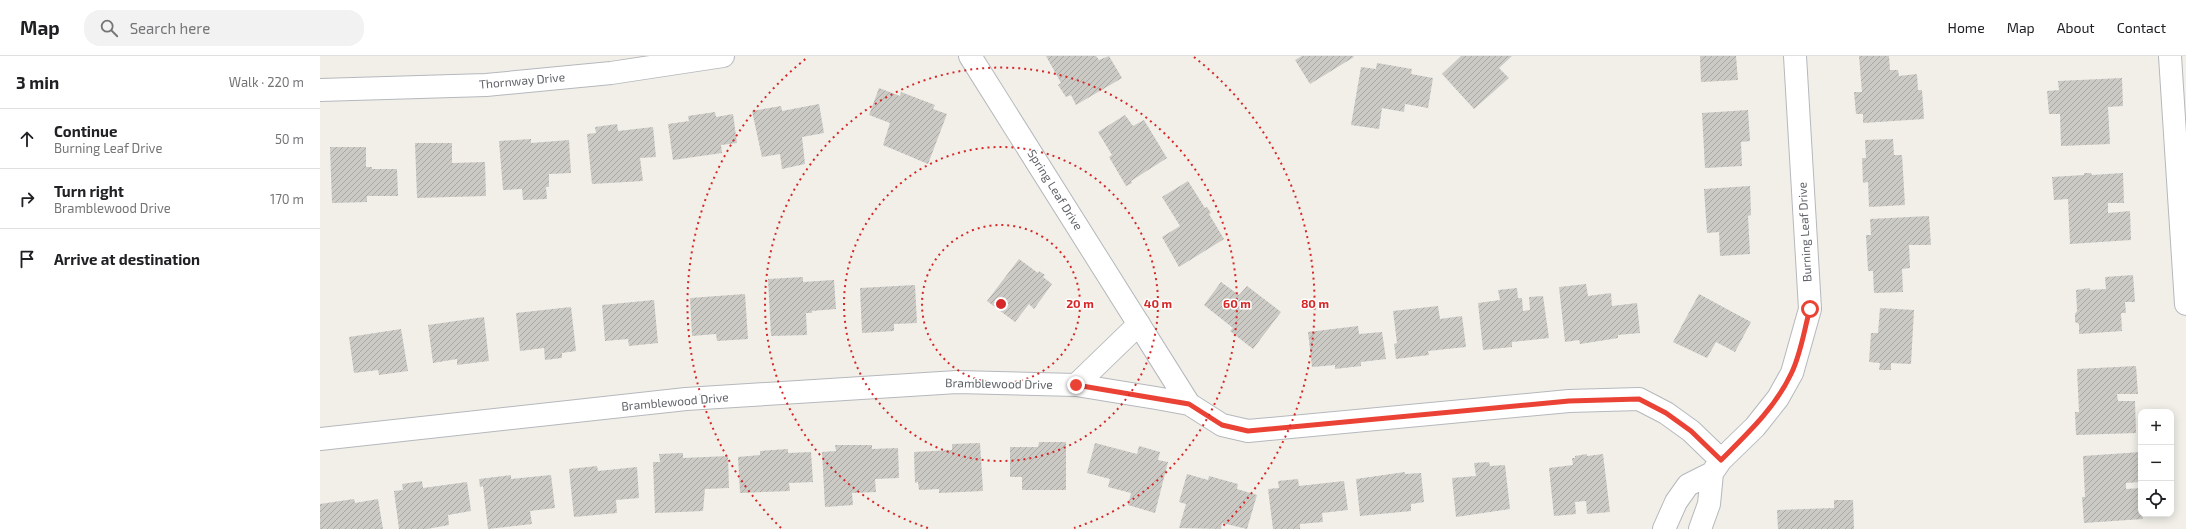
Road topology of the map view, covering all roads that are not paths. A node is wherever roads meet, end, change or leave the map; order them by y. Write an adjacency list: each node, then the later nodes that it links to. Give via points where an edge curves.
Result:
1 (723, 56): 5 (street, Thornway Drive, via 611,74 486,85)
2 (970, 56): 7 (street, Spring Leaf Drive)
3 (1795, 56): 11 (street, Burning Leaf Drive, via 1810,309 1792,373 1778,398)
4 (2170, 56): 6 (street)
5 (320, 90)
6 (2186, 304)
7 (1139, 324): 8 (street); 9 (street, Spring Leaf Drive)
8 (1076, 385): 9 (street, Bramblewood Drive); 10 (street, Bramblewood Drive, via 956,382 686,399)
9 (1189, 404): 11 (street, Bramblewood Drive, via 1222,425 1248,431 1569,401 1639,399 1666,413 1691,431)
10 (320, 439)
11 (1717, 467): 12 (street, Burning Leaf Drive, via 1688,486 1676,502); 13 (street, via 1709,504)
12 (1664, 529)
13 (1700, 529)

